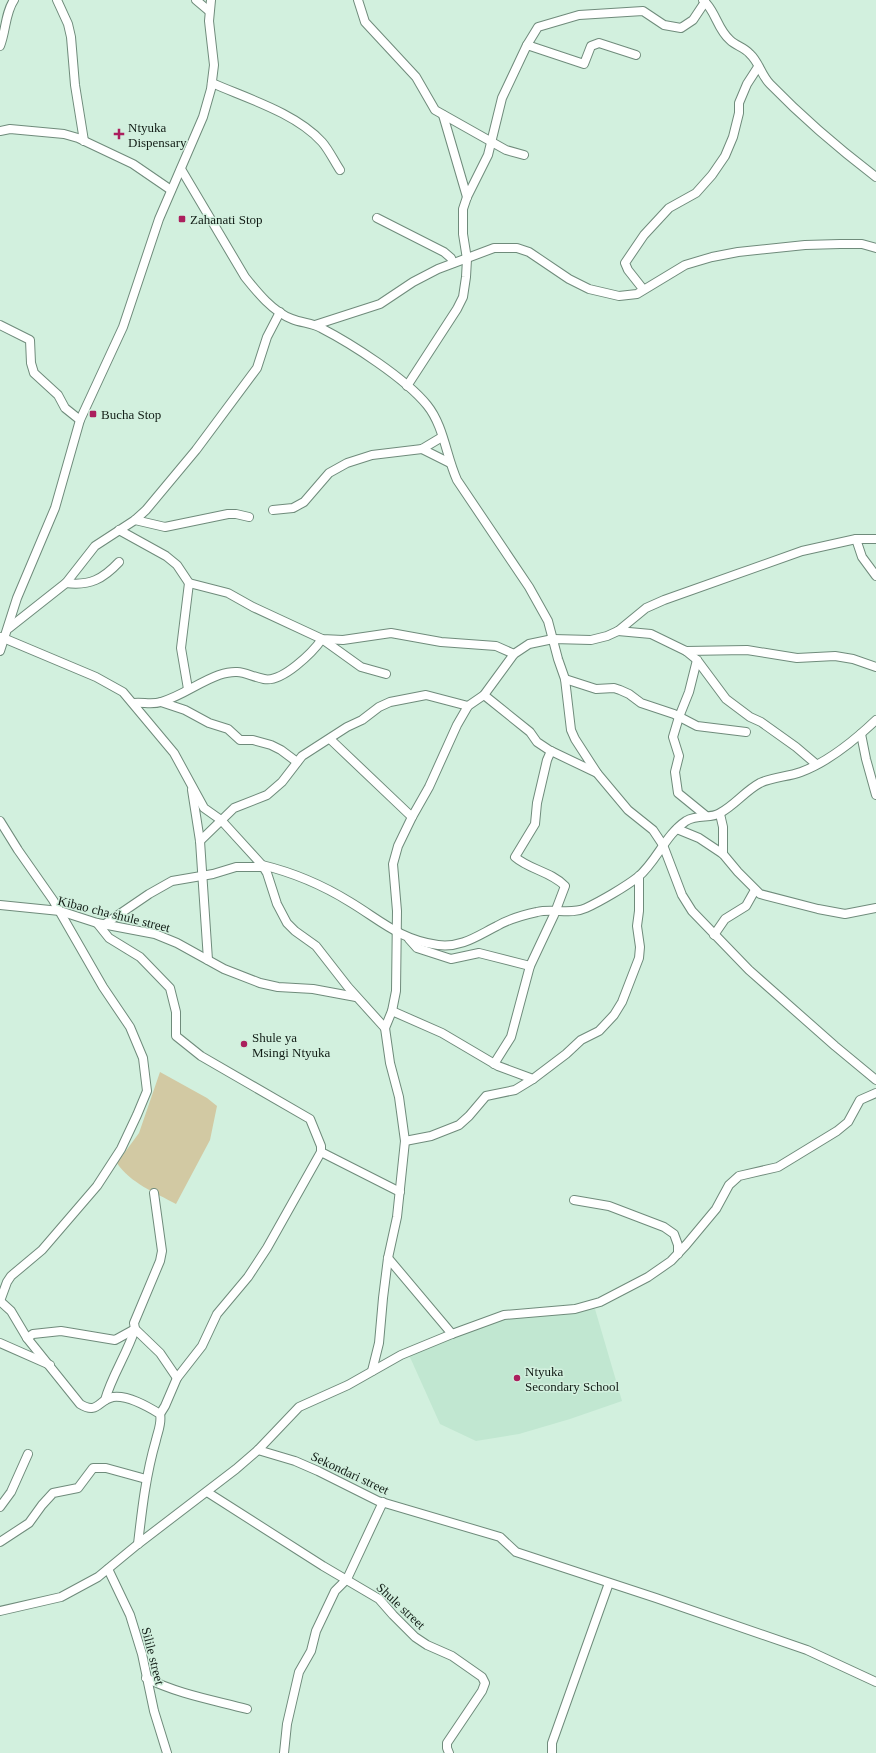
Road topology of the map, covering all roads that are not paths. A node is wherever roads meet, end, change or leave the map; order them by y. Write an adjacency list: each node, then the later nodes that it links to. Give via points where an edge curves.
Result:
1 (14, 0): 9 (street, via 8,12)
2 (57, 0): 15 (street, via 71,37)
3 (196, 0): 7 (street)
4 (211, 0): 7 (street)
5 (358, 0): 13 (street, via 365,22 416,77 435,110)
6 (704, 1): 8 (street, via 693,20 681,28 664,25 643,11 579,15 538,27); 11 (street, via 723,33 749,53)
7 (209, 11): 12 (street, via 214,66)
8 (527, 45): 10 (street, via 584,64 591,46 599,42); 16 (street, via 502,98)
9 (0, 46)
10 (636, 55)
11 (758, 67): 20 (street, via 770,84 825,138); 27 (street, via 739,102 733,137 725,156 696,193 669,208 644,235 625,263)
12 (212, 83): 18 (street, via 203,117); 19 (street, via 276,111 303,126 322,142)
13 (443, 115): 16 (street); 22 (street)
14 (0, 131): 15 (street, via 10,129 64,134)
15 (84, 141): 21 (street, via 133,164)
16 (492, 141): 17 (street, via 506,150); 22 (street, via 488,155)
17 (524, 155)
18 (181, 169): 21 (street); 28 (street, via 245,277 258,293)
19 (340, 170)
20 (876, 177)
21 (171, 190): 32 (street, via 123,327)
22 (467, 197): 25 (street, via 463,209)
23 (377, 218): 26 (street, via 448,255)
24 (876, 248): 27 (street, via 862,244 805,245 738,252 685,265)
25 (467, 259): 26 (street); 27 (street, via 494,248 517,248 529,252 589,289 619,296 637,294); 31 (street, via 463,297)
26 (453, 263): 30 (street, via 413,282 380,304)
27 (643, 289)
28 (280, 312): 30 (street, via 293,320); 38 (street, via 270,330 255,372 196,450)
29 (0, 325): 32 (street, via 30,340 34,373 58,395 65,408)
30 (315, 325): 31 (street, via 342,339)
31 (407, 386): 33 (street, via 427,405)
32 (80, 420): 46 (street, via 55,508 17,598)
33 (442, 437): 34 (street); 35 (street)
34 (422, 449): 35 (street); 36 (street, via 372,454 347,463 329,473 304,502 293,508)
35 (450, 463): 49 (street, via 457,480 548,621)
36 (274, 510)
37 (249, 517): 38 (street, via 236,514 222,515 165,527)
38 (135, 520): 39 (street)
39 (119, 530): 44 (street, via 95,546); 45 (street, via 166,556 177,565)
40 (856, 539): 41 (street); 43 (street, via 862,557); 47 (street, via 802,551 664,600 646,608)
41 (876, 539)
42 (119, 562): 44 (street, via 110,572 94,582)
43 (876, 576)
44 (66, 583): 46 (street)
45 (189, 583): 50 (street, via 228,593); 58 (street, via 181,648)
46 (9, 628): 48 (street)
47 (618, 631): 49 (street, via 591,640); 52 (street, via 650,634)
48 (3, 637): 51 (street); 61 (street, via 107,682)
49 (553, 638): 53 (street, via 530,644); 57 (street)
50 (322, 639): 53 (street, via 343,640 391,633 441,642 496,646); 56 (street, via 361,667); 58 (street, via 304,661 276,677 264,679 245,672 234,672 220,674)
51 (0, 651)
52 (686, 651): 54 (street); 55 (street, via 747,650 797,658 835,656 853,659)
53 (514, 654): 59 (street)
54 (697, 660): 63 (street, via 689,692); 70 (street, via 726,699 796,747)
55 (876, 668)
56 (386, 674)
57 (565, 679): 63 (street, via 596,689 614,688 647,706); 71 (street, via 571,730)
58 (188, 689): 60 (street)
59 (484, 695): 62 (street); 68 (street, via 530,732 537,742)
60 (161, 702): 61 (street); 69 (street, via 185,710 209,723 228,728 240,740 254,740 271,745)
61 (134, 703): 72 (street, via 174,753)
62 (468, 706): 67 (street, via 426,695 394,701); 76 (street)
63 (679, 716): 65 (street, via 697,726); 75 (street, via 673,740 679,756 675,772 678,791)
64 (876, 720): 66 (street)
65 (746, 732)
66 (861, 734): 70 (street); 73 (street)
67 (330, 739): 69 (street, via 302,756); 76 (street)
68 (551, 751): 71 (street); 89 (street, via 546,760 535,824 515,857 557,877 565,886)
69 (298, 762): 77 (street, via 282,782 267,795 234,808)
70 (816, 764): 74 (street, via 800,772 760,783)
71 (597, 773): 81 (street, via 628,810 653,830)
72 (191, 782): 77 (street, via 204,808); 80 (street)
73 (876, 795)
74 (720, 814): 75 (street); 82 (street, via 723,827)
75 (705, 815): 79 (street, via 687,821)
76 (412, 817): 92 (street, via 398,846 393,864)
77 (221, 820): 80 (street); 83 (street)
78 (0, 821): 90 (street)
79 (677, 829): 81 (street); 82 (street, via 700,838)
80 (200, 841): 84 (street)
81 (663, 845): 85 (street, via 648,868); 93 (street, via 682,895 692,911)
82 (723, 854): 86 (street)
83 (263, 866): 84 (street, via 236,867); 92 (street, via 292,872 311,881 350,902); 97 (street, via 287,923 295,932 316,946)
84 (202, 875): 91 (street, via 172,881); 95 (street)
85 (639, 876): 89 (street, via 586,908 572,911); 101 (street, via 639,958 622,1002 599,1031 581,1040)
86 (756, 890): 88 (street, via 772,897 837,913 856,913); 93 (street, via 746,906 724,919)
87 (0, 905): 90 (street, Kibao cha shule street)
88 (876, 908)
89 (555, 910): 94 (street, via 540,911 510,920 462,944 432,944); 96 (street)
90 (60, 911): 91 (street, Kibao cha shule street); 111 (street, via 103,987 130,1027 143,1058 146,1091 121,1149 97,1186 42,1250 11,1276)
91 (101, 924): 95 (street, Kibao cha shule street, via 155,934); 105 (street, via 109,938 140,957 170,988 176,1012 176,1036 201,1056 310,1119)
92 (398, 934): 94 (street); 98 (street, via 396,991)
93 (714, 935): 102 (street, via 794,1011)
94 (409, 938): 96 (street, via 417,948 451,959 479,953)
95 (208, 960): 97 (street, Kibao cha shule street, via 260,983)
96 (530, 966): 100 (street, via 511,1037)
97 (356, 997): 99 (street)
98 (392, 1011): 99 (street); 100 (street, via 442,1033)
99 (385, 1028): 104 (street)
100 (494, 1064): 101 (street)
101 (533, 1079): 104 (street, via 515,1090 486,1096 459,1124 430,1136)
102 (876, 1080)
103 (876, 1093): 109 (street, via 860,1100 848,1122 838,1131 778,1167 734,1179 716,1209)
104 (405, 1141): 106 (street)
105 (321, 1152): 106 (street); 118 (street, via 248,1277 217,1314 202,1346)
106 (400, 1192): 110 (street)
107 (154, 1193): 112 (street, via 162,1251 137,1314 134,1323)
108 (574, 1200): 109 (street, via 609,1206 664,1228 674,1234)
109 (678, 1254): 113 (street, via 648,1277 600,1302 575,1309 504,1315)
110 (388, 1258): 113 (street); 117 (street, via 379,1343)
111 (0, 1301): 114 (street, via 11,1311)
112 (136, 1329): 114 (street, via 115,1340 61,1331 33,1334); 118 (street, via 160,1353); 119 (street)
113 (452, 1334): 117 (street, via 401,1355)
114 (27, 1338): 116 (street)
115 (0, 1342): 116 (street)
116 (51, 1366): 119 (street, via 80,1404 86,1408 94,1408)
117 (372, 1371): 121 (street, via 300,1407)
118 (177, 1378): 120 (street)
119 (105, 1400): 120 (street, via 127,1399)
120 (160, 1414): 123 (street, via 161,1422)
121 (258, 1450): 124 (street); 125 (street, Sekondari street, via 313,1468)
122 (28, 1454): 126 (street, via 12,1492)
123 (146, 1479): 127 (street, via 106,1468 93,1468 78,1488 53,1493 29,1523); 128 (street)
124 (207, 1492): 128 (street); 130 (street, Shule street, via 323,1566)
125 (383, 1502): 130 (street); 131 (street, Sekondari street, via 500,1536 516,1552)
126 (0, 1507)
127 (0, 1542)
128 (138, 1544): 129 (street)
129 (108, 1569): 132 (street, via 61,1597); 133 (street, Silile street, via 130,1615 142,1654)
130 (348, 1579): 136 (street, Shule street, via 379,1599 415,1637 452,1656 484,1680 482,1691 447,1743); 138 (street, via 335,1591 316,1631 311,1651 299,1672)
131 (609, 1582): 134 (street, via 807,1650); 139 (street, via 552,1743)
132 (0, 1612)
133 (146, 1678): 135 (street, via 166,1688); 137 (street, Silile street)
134 (876, 1682)
135 (247, 1709)
136 (446, 1751)
137 (167, 1753)
138 (284, 1753)
139 (552, 1753)

